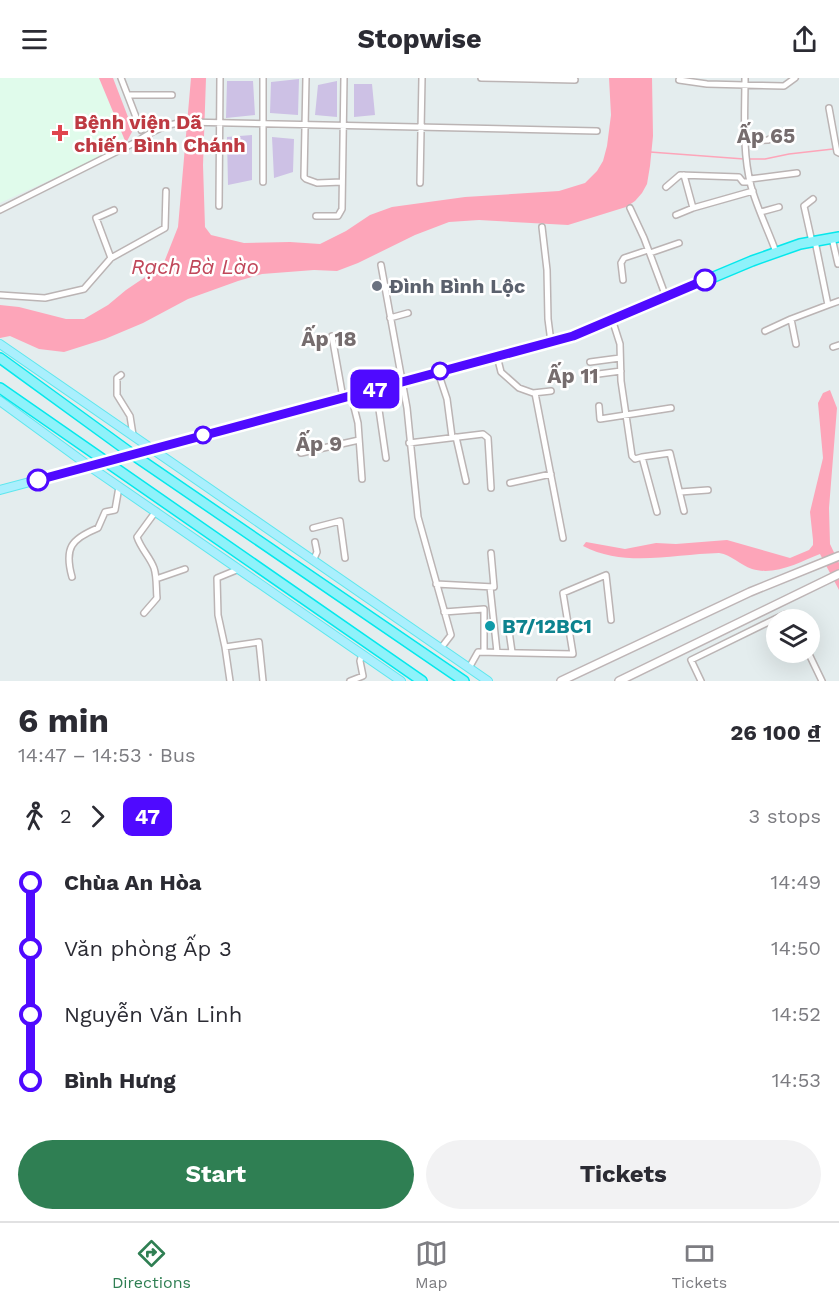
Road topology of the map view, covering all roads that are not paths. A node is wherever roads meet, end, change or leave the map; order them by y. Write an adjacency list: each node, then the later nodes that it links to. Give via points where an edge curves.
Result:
1 (121, 78): 13 (street)
2 (220, 78): 16 (street)
3 (263, 78): 17 (street)
4 (306, 78): 18 (street)
5 (344, 78): 19 (street)
6 (422, 78): 20 (street)
7 (481, 78): 10 (street)
8 (745, 78): 12 (street)
9 (795, 78): 12 (street, via 784,86)
10 (575, 80)
11 (679, 80): 12 (street)
12 (745, 85): 24 (street)
13 (128, 95): 14 (street); 21 (street)
14 (172, 95)
15 (829, 108): 25 (street)
16 (220, 123): 17 (street); 36 (street); 40 (street, via 173,123 156,129)
17 (264, 123): 18 (street); 29 (street)
18 (306, 124): 19 (street); 30 (street, via 306,179 317,183)
19 (343, 127): 20 (street); 30 (street)
20 (422, 128): 22 (street); 31 (street)
21 (141, 130)
22 (597, 131)
23 (792, 135): 24 (street)
24 (746, 143): 28 (street)
25 (838, 152)
26 (797, 173): 28 (street)
27 (684, 176): 28 (street, via 738,177 743,182); 32 (street); 39 (street)
28 (750, 181): 34 (street)
29 (262, 182)
30 (342, 182): 44 (street, via 342,208 338,216)
31 (420, 183)
32 (666, 187)
33 (166, 191): 51 (street, via 165,228)
34 (753, 191): 39 (street); 42 (street)
35 (813, 199): 47 (street, via 804,206)
36 (219, 206)
37 (779, 207): 42 (street)
38 (630, 208): 49 (street)
39 (693, 208): 43 (street)
40 (0, 210)
41 (114, 210): 51 (street, via 96,218)
42 (761, 212): 50 (street)
43 (676, 215)
44 (316, 216)
45 (542, 227): 65 (street)
46 (835, 237): 47 (highway); 52 (street)
47 (814, 241): 50 (highway); 58 (street)
48 (679, 243): 49 (street)
49 (649, 251): 54 (street, via 624,258); 56 (street)
50 (776, 252): 56 (highway)
51 (111, 258): 55 (street, via 84,289 45,298)
52 (838, 264)
53 (381, 265): 60 (street)
54 (623, 280)
55 (0, 296)
56 (666, 297): 61 (highway)
57 (839, 301): 58 (street)
58 (828, 305): 62 (street)
59 (408, 313): 60 (street)
60 (390, 318): 76 (street)
61 (612, 319): 65 (highway); 70 (street)
62 (791, 319): 63 (street); 67 (street)
63 (765, 331)
64 (332, 336): 81 (street)
65 (551, 342): 68 (highway)
66 (0, 344): 87 (main road)
67 (796, 344)
68 (497, 356): 73 (highway); 80 (street, via 501,372 519,388)
69 (0, 358): 93 (highway)
70 (620, 358): 71 (street); 72 (street)
71 (590, 362)
72 (621, 371): 75 (street); 86 (street)
73 (438, 372): 76 (highway); 88 (street)
74 (121, 375): 87 (street, via 117,378 117,395 130,416)
75 (591, 375)
76 (403, 381): 78 (highway); 90 (street)
77 (0, 388): 96 (highway)
78 (376, 389): 81 (highway); 95 (street)
79 (551, 391): 80 (street)
80 (535, 393): 98 (street)
81 (344, 398): 91 (highway)
82 (0, 401): 97 (main road)
83 (354, 406): 89 (street)
84 (599, 406): 86 (street, via 600,419)
85 (671, 408): 86 (street)
86 (626, 415): 94 (street, via 632,456)
87 (133, 437): 91 (main road)
88 (454, 437): 90 (street); 100 (street); 103 (street, via 483,434 488,438)
89 (359, 440): 92 (street); 99 (street)
90 (409, 443): 122 (street, via 418,517)
91 (152, 449): 93 (highway); 116 (main road)
92 (301, 453)
93 (132, 454): 96 (highway); 142 (highway)
94 (642, 457): 106 (street, via 670,453); 109 (street)
95 (386, 458)
96 (105, 462): 97 (main road); 141 (highway)
97 (89, 466): 102 (main road); 104 (main road)
98 (550, 474): 101 (street); 111 (street)
99 (362, 478)
100 (466, 481)
101 (510, 483)
102 (119, 487): 108 (main road); 120 (street, via 115,510 105,512 98,528 78,537 70,549)
103 (491, 488)
104 (0, 490)
105 (708, 490): 106 (street)
106 (680, 492): 107 (street)
107 (684, 510)
108 (156, 511): 118 (main road); 121 (street, via 137,537)
109 (657, 512)
110 (313, 528): 115 (street, via 340,522)
111 (562, 538)
112 (315, 542): 116 (street, via 317,552)
113 (491, 553): 123 (street, via 494,587)
114 (838, 556): 144 (main road, via 728,602)
115 (345, 558)
116 (313, 561): 130 (main road)
117 (185, 569): 121 (street)
118 (239, 569): 129 (street, via 217,578 218,615); 134 (main road)
119 (839, 574): 145 (main road)
120 (72, 577)
121 (156, 579): 125 (street, via 157,598)
122 (436, 584): 123 (street); 124 (street)
123 (490, 587): 132 (street)
124 (444, 612): 130 (street, via 450,635); 131 (street, via 484,609)
125 (144, 613)
126 (611, 620): 133 (street, via 606,575 563,593 573,654)
127 (766, 623): 146 (street, via 691,660)
128 (508, 624): 133 (street)
129 (225, 647): 137 (street); 138 (street, via 259,642)
130 (441, 648): 136 (main road)
131 (484, 652): 132 (street); 136 (street, via 478,652)
132 (497, 652): 133 (street)
133 (512, 652)
134 (362, 654): 139 (street, via 363,676); 140 (main road)
135 (813, 663): 147 (street)
136 (469, 668): 143 (main road)
137 (230, 681)
138 (263, 681)
139 (350, 681)
140 (401, 681)
141 (422, 681)
142 (464, 681)
143 (488, 681)
144 (561, 681)
145 (619, 681)
146 (701, 681)
147 (822, 681)

